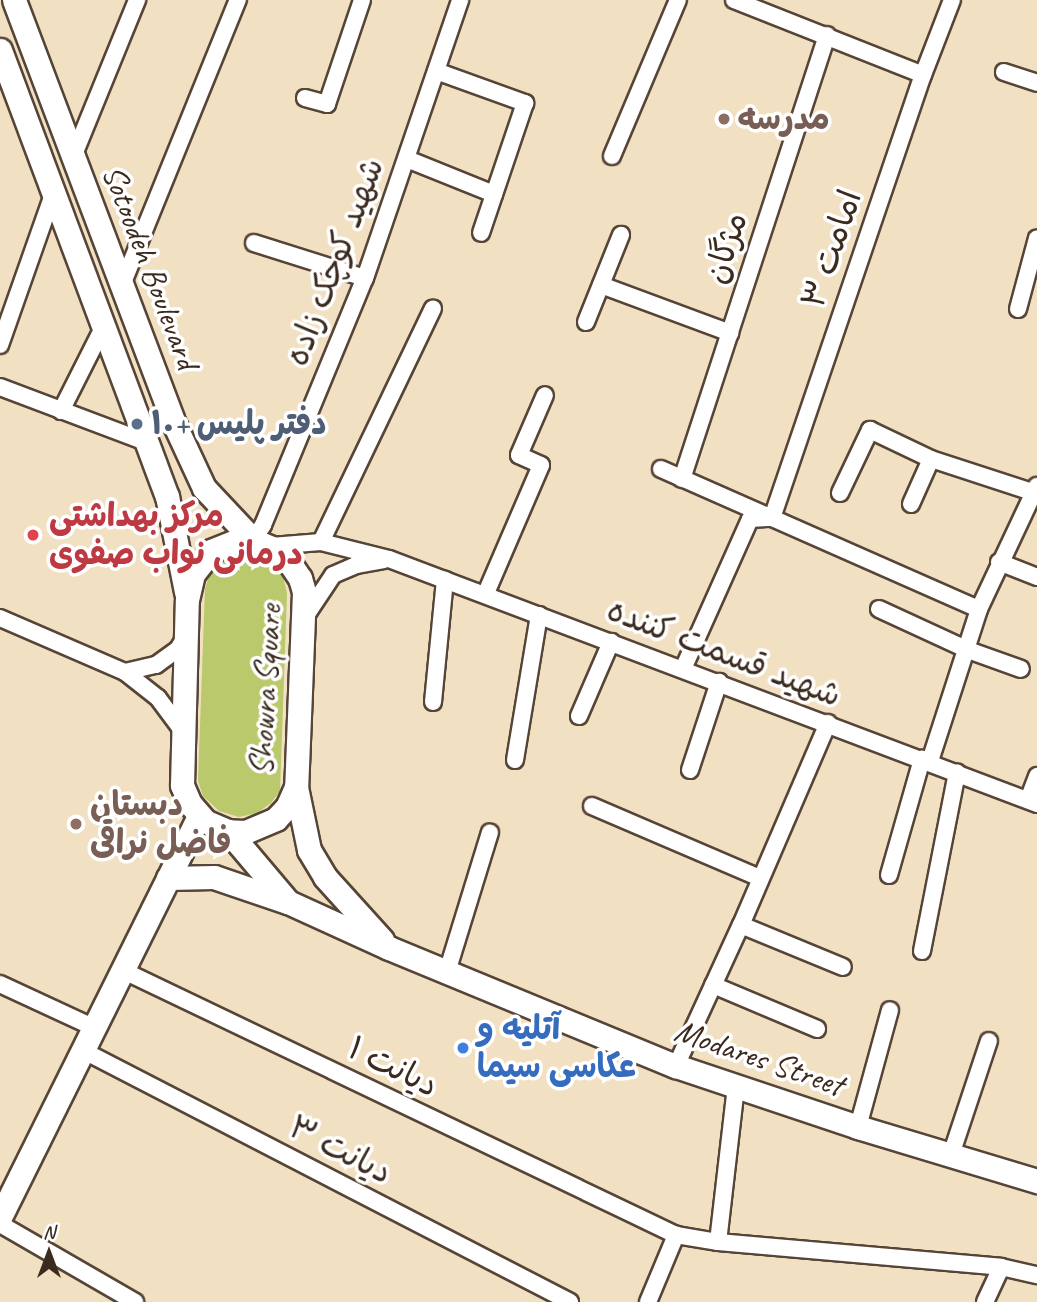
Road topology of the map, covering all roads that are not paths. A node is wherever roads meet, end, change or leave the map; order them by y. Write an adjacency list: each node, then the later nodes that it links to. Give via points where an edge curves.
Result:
1 (14, 0): 17 (main road, Sotoodeh Boulevard)
2 (137, 0): 17 (street)
3 (238, 0): 27 (street)
4 (362, 0): 15 (street, via 327,104)
5 (460, 0): 11 (street, شهید کوچک زاده)
6 (678, 0): 16 (street)
7 (734, 0): 9 (street)
8 (952, 0): 13 (street, امامت ۳)
9 (827, 35): 13 (street); 33 (street, مژگان)
10 (0, 50): 19 (main road, Sotoodeh Boulevard)
11 (436, 71): 18 (street, شهید کوچک زاده); 20 (street, via 525,103)
12 (1004, 72): 14 (street)
13 (923, 75): 45 (street, امامت ۳)
14 (1037, 83)
15 (305, 98)
16 (612, 156)
17 (73, 157): 27 (main road, Sotoodeh Boulevard)
18 (407, 159): 20 (street); 26 (street, شهید کوچک زاده)
19 (55, 191): 32 (main road, Sotoodeh Boulevard); 34 (street)
20 (494, 194): 21 (street)
21 (481, 233)
22 (621, 235): 28 (street)
23 (1037, 238): 25 (street)
24 (254, 243): 26 (street)
25 (1034, 267): 30 (street)
26 (365, 278): 47 (street, شهید کوچک زاده, via 263,525)
27 (122, 285): 47 (main road, Sotoodeh Boulevard, via 172,419 204,488)
28 (601, 285): 31 (street); 33 (street)
29 (433, 308): 46 (street)
30 (1018, 309)
31 (586, 322)
32 (104, 326): 37 (street); 38 (main road, Sotoodeh Boulevard)
33 (730, 333): 41 (street, مژگان)
34 (0, 345)
35 (0, 387): 37 (street)
36 (545, 395): 52 (street, via 519,455 541,465)
37 (61, 411): 38 (street)
38 (148, 443): 53 (main road, Sotoodeh Boulevard, via 167,496)
39 (931, 459): 42 (street); 43 (street, via 870,430); 44 (street)
40 (661, 469): 41 (street)
41 (682, 479): 45 (street)
42 (1035, 489): 49 (street)
43 (840, 493)
44 (911, 504)
45 (772, 518): 55 (street); 62 (street, via 750,520)
46 (321, 542): 47 (street, شهید قسمت کننده); 48 (street, شهید قسمت کننده)
47 (262, 543): 53 (main road, via 238,540 211,551 192,575); 58 (main road, Showra Square, via 283,553 300,578)
48 (389, 559): 51 (street, شهید قسمت کننده); 58 (street, via 333,575)
49 (999, 562): 50 (street); 55 (street)
50 (1037, 577)
51 (445, 580): 52 (street, شهید قسمت کننده); 66 (street)
52 (486, 593): 56 (street, شهید قسمت کننده)
53 (187, 600): 59 (main road)
54 (879, 609): 61 (street)
55 (979, 609): 61 (street)
56 (539, 615): 60 (street, شهید قسمت کننده); 70 (street)
57 (0, 618): 64 (street)
58 (303, 621): 75 (main road, Showra Square)
59 (186, 636): 64 (street, via 178,649 156,665); 69 (main road)
60 (611, 642): 62 (street, شهید قسمت کننده); 67 (street)
61 (968, 650): 63 (street); 71 (street)
62 (682, 669): 65 (street, شهید قسمت کننده)
63 (1021, 669)
64 (125, 672): 69 (street, via 158,698)
65 (719, 682): 68 (street, شهید قسمت کننده); 72 (street)
66 (433, 702)
67 (579, 716)
68 (828, 723): 71 (street, شهید قسمت کننده); 83 (street)
69 (184, 733): 78 (main road, via 182,785)
70 (515, 760)
71 (926, 760): 73 (street, شهید قسمت کننده); 81 (street)
72 (690, 770)
73 (957, 772): 76 (street, شهید قسمت کننده); 87 (street)
74 (1037, 776): 76 (street)
75 (296, 787): 79 (main road, Showra Square, via 276,819 246,832); 86 (main road, via 309,850 325,877)
76 (1032, 802)
77 (592, 806): 83 (street)
78 (199, 816): 79 (main road); 82 (main road)
79 (229, 831): 84 (main road)
80 (490, 832): 90 (street)
81 (889, 875)
82 (168, 878): 84 (main road, Modares Street, via 214,877); 89 (main road)
83 (760, 878): 85 (street)
84 (288, 902): 86 (main road, Modares Street)
85 (741, 925): 88 (street); 92 (street)
86 (388, 948): 90 (main road, Modares Street)
87 (922, 951)
88 (843, 967)
89 (122, 970): 94 (main road); 106 (street, دیانت ۱)
90 (447, 972): 98 (main road, Modares Street)
91 (0, 984): 94 (street)
92 (713, 985): 95 (street); 98 (street)
93 (890, 1010): 100 (street)
94 (95, 1028): 97 (main road)
95 (817, 1029)
96 (989, 1041): 101 (street)
97 (84, 1051): 103 (main road); 111 (street, دیانت ۳)
98 (676, 1066): 99 (main road, Modares Street)
99 (736, 1086): 100 (main road, Modares Street); 107 (street)
100 (858, 1128): 101 (main road, Modares Street)
101 (951, 1156): 102 (main road, Modares Street)
102 (1037, 1181)
103 (7, 1186): 104 (main road)
104 (0, 1217)
105 (0, 1224): 110 (street)
106 (676, 1235): 107 (street, دیانت ۱); 112 (street)
107 (718, 1242): 108 (street, دیانت ۱)
108 (1001, 1267): 109 (street, دیانت ۱); 113 (street)
109 (1037, 1275)
110 (135, 1302)
111 (570, 1302)
112 (648, 1302)
113 (985, 1302)

